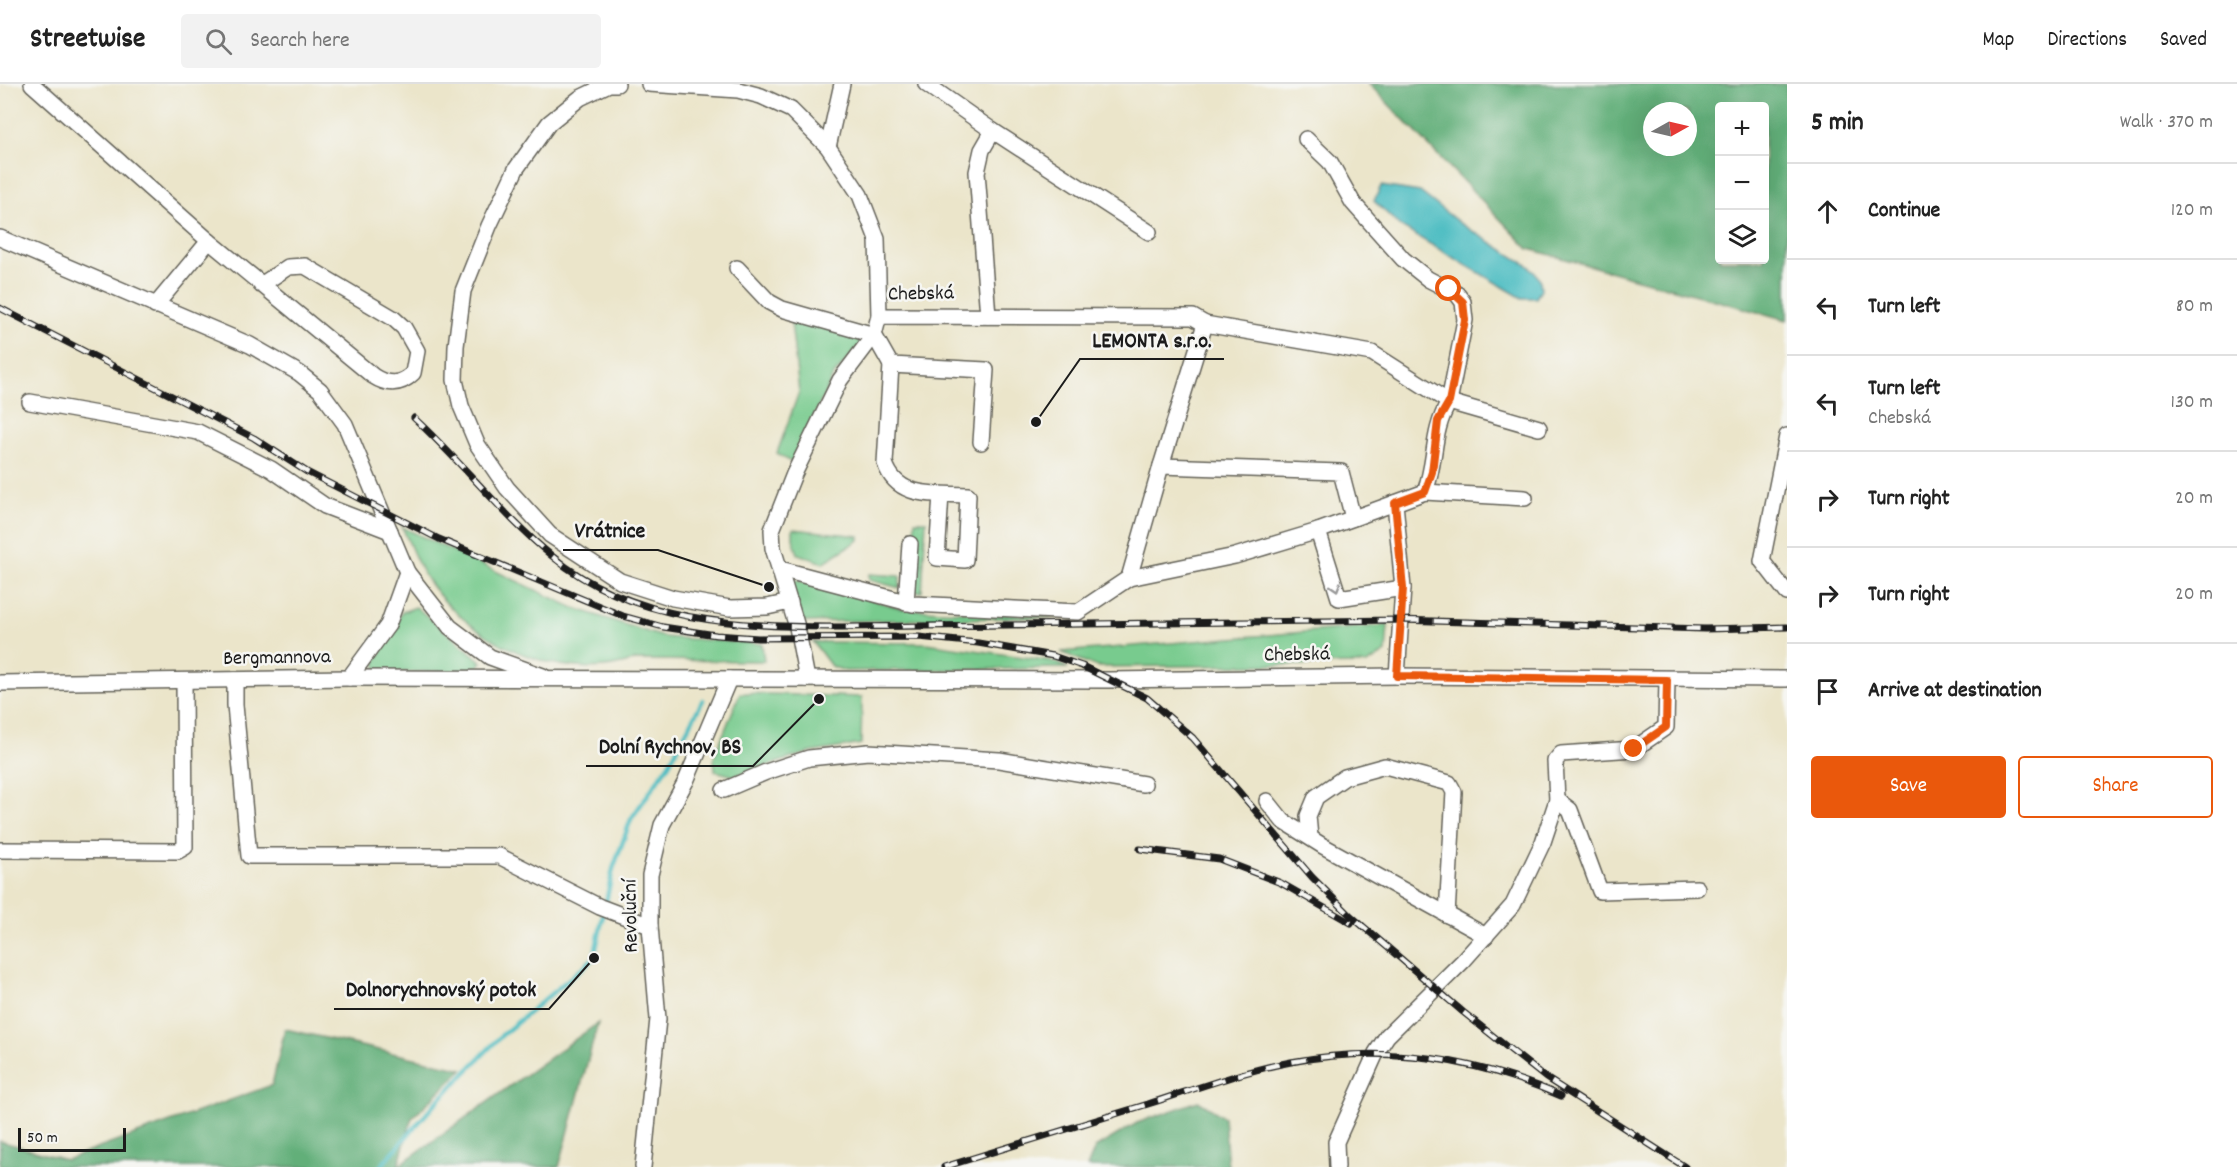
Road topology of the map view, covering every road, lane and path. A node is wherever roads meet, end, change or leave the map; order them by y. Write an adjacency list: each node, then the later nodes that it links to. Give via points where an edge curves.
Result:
1 (32, 84): 12 (street)
2 (610, 84): 3 (street); 40 (street, via 580,98 549,123 516,169 489,226 463,291 455,380 461,406 477,444 507,488 550,535 620,581 673,598 730,608)
3 (617, 84)
4 (649, 84): 9 (street, via 738,90 761,96 791,110)
5 (842, 84): 9 (street)
6 (926, 84): 7 (street)
7 (993, 131): 10 (street); 17 (street, via 982,150 977,172)
8 (1306, 139): 22 (street, via 1330,162 1353,202 1402,259 1457,294 1463,302 1465,320)
9 (828, 147): 16 (street, via 860,195 877,239)
10 (1149, 232)
11 (0, 238): 15 (street)
12 (209, 241): 14 (street); 15 (street)
13 (737, 268): 19 (street, via 769,302 782,309)
14 (261, 285): 14 (street, via 381,380 395,383 413,373 417,351 404,328 305,266 288,267)
15 (155, 306): 32 (street, via 250,345 320,390 345,424)
16 (879, 316): 17 (street, Chebská); 19 (street, Chebská)
17 (988, 316): 18 (street, Chebská, via 1173,315 1193,317)
18 (1205, 324): 22 (street, Chebská, via 1372,353); 26 (street)
19 (874, 335): 20 (street); 35 (street, Chebská, via 840,380 794,474 772,530)
20 (891, 365): 25 (street, via 986,370); 28 (street, via 885,462 889,474 906,490)
21 (30, 402): 32 (street, via 198,432 271,469 326,506)
22 (1449, 402): 23 (street, Chebská); 27 (street, via 1438,421 1432,472)
23 (1539, 428)
24 (1787, 436): 39 (street, via 1762,561)
25 (981, 442)
26 (1161, 466): 31 (street, via 1341,472); 37 (street)
27 (1425, 492): 29 (street); 30 (street)
28 (941, 494)
29 (1525, 498)
30 (1395, 503): 31 (street); 38 (street)
31 (1353, 518): 33 (street)
32 (390, 531): 36 (street)
33 (1318, 531): 37 (street, via 1235,556); 38 (street, one-way to 38, via 1339,598)
34 (910, 544): 41 (street)
35 (780, 569): 40 (street, Chebská); 41 (street)
36 (406, 572): 43 (street, via 388,625); 48 (street, via 450,627 490,657)
37 (1129, 578): 41 (street, via 1078,612)
38 (1403, 588): 42 (street)
39 (1787, 593)
40 (790, 602): 45 (street, Chebská)
41 (906, 603)
42 (1397, 676): 45 (street, Chebská); 49 (street, Chebská)
43 (349, 678): 47 (street, Bergmannova); 48 (street, Bergmannova)
44 (729, 679): 45 (street, Chebská); 48 (street, Chebská); 60 (street, Revoluční, via 686,781 662,825 650,875)
45 (807, 679)
46 (1787, 679): 49 (street, Chebská)
47 (235, 680): 50 (street, Bergmannova); 60 (street, via 249,856 499,856 607,910)
48 (554, 680)
49 (1667, 680): 54 (street, via 1666,727 1634,749 1561,754 1556,761)
50 (184, 681): 51 (street, Bergmannova); 57 (street, via 185,847 178,851)
51 (0, 683)
52 (1144, 784): 53 (street, via 999,760 868,752 809,758)
53 (724, 790)
54 (1557, 800): 58 (street, via 1570,810 1600,891); 61 (street, via 1543,842 1513,905)
55 (1267, 801): 56 (street, via 1283,820)
56 (1310, 837): 59 (street); 59 (street, via 1308,816 1316,797 1345,777 1385,766 1449,783 1454,792)
57 (0, 850)
58 (1697, 888)
59 (1447, 915): 61 (street)
60 (650, 926): 62 (street, Revoluční, via 658,1018)
61 (1486, 936): 63 (street, via 1387,1036 1376,1053 1336,1142)
62 (644, 1167)
63 (1337, 1167)

